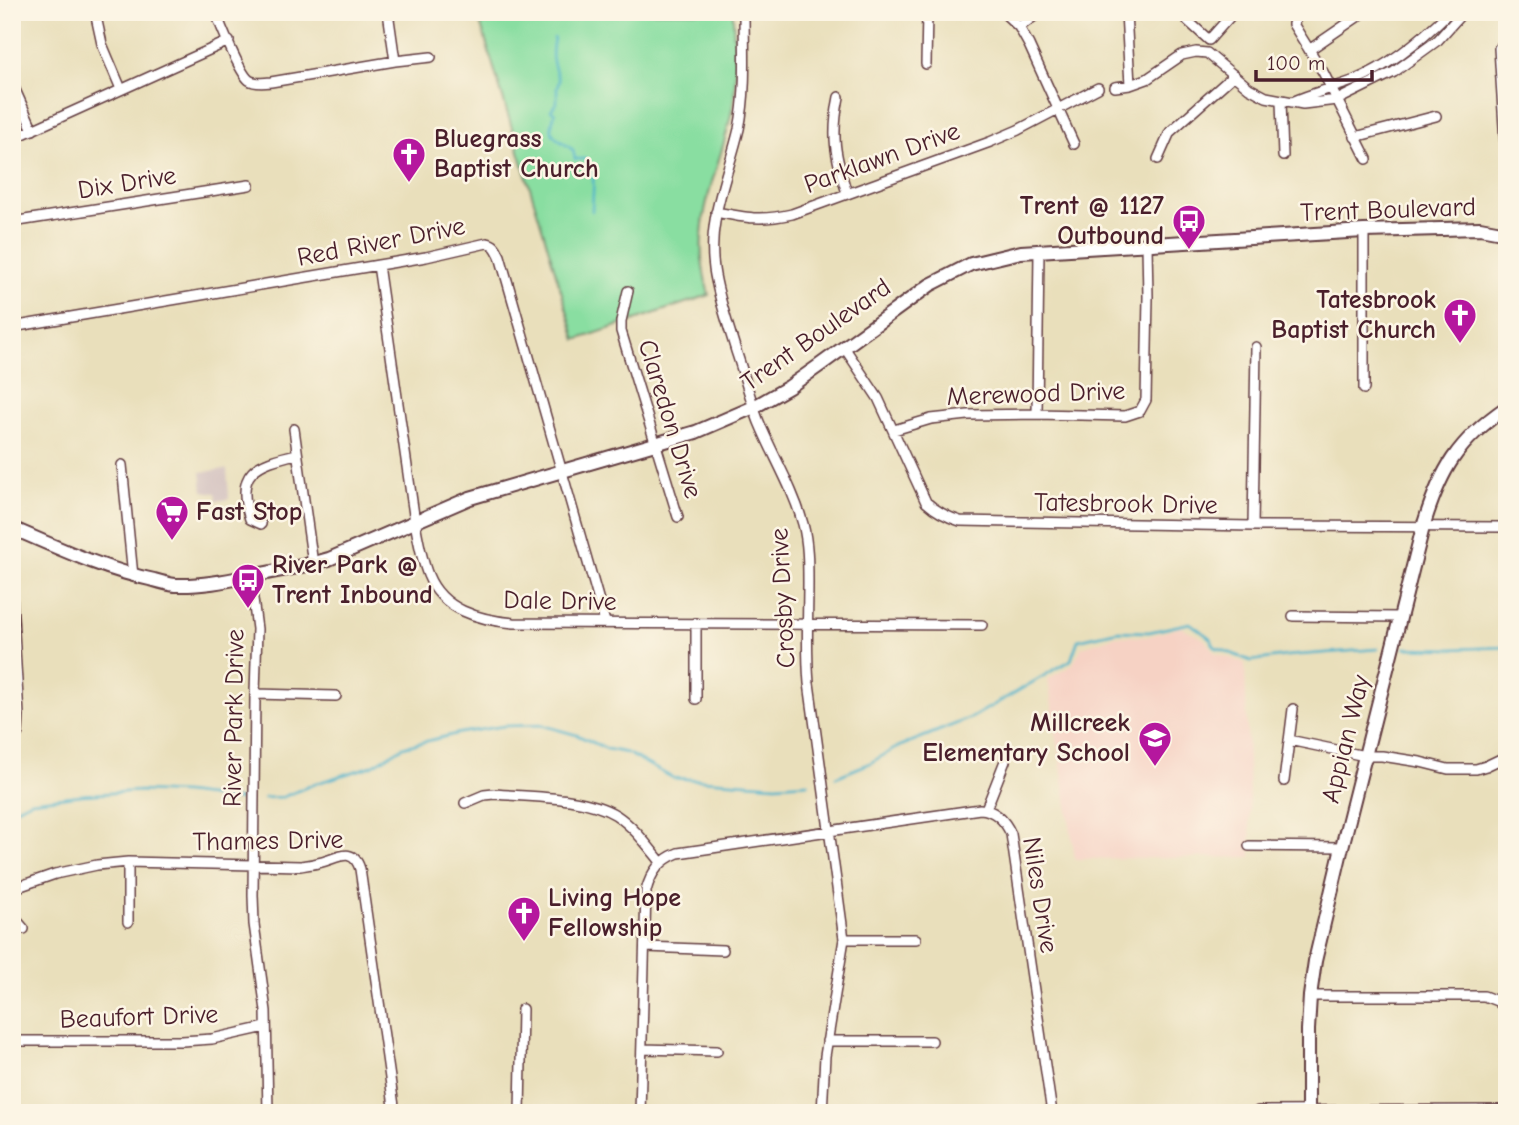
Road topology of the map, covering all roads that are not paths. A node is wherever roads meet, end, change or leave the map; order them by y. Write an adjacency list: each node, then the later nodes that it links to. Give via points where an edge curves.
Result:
1 (95, 12): 30 (street, via 102,44)
2 (216, 12): 17 (street)
3 (388, 12): 22 (street)
4 (744, 12): 47 (street, Crosby Drive, via 743,107)
5 (927, 12): 23 (street)
6 (1003, 12): 15 (street)
7 (1040, 12): 15 (street)
8 (1126, 12): 27 (street)
9 (1196, 12): 16 (street, via 1188,21)
10 (1234, 12): 16 (street)
11 (1304, 12): 19 (street, via 1293,24)
12 (1362, 12): 19 (street)
13 (1463, 12): 14 (street)
14 (1445, 18): 31 (street, via 1386,64); 33 (street, via 1438,40 1394,72)
15 (1019, 27): 35 (street)
16 (1209, 40): 20 (street)
17 (229, 41): 22 (street, via 246,76 256,83); 30 (street)
18 (1507, 42): 24 (street, via 1499,48)
19 (1309, 50): 31 (street)
20 (1207, 52): 25 (street); 27 (street, via 1182,54 1160,72)
21 (431, 57): 22 (street)
22 (395, 61)
23 (926, 64)
24 (1504, 69): 40 (street)
25 (1234, 75): 34 (street, via 1266,97); 43 (street, via 1170,132)
26 (12, 83): 37 (street)
27 (1130, 85): 28 (street)
28 (1115, 87)
29 (1098, 88): 35 (street, Parklawn Drive)
30 (121, 89): 37 (street)
31 (1332, 89): 33 (street); 34 (street)
32 (839, 97): 46 (street, via 834,143)
33 (1337, 100): 34 (street); 38 (street)
34 (1286, 102): 42 (street)
35 (1057, 110): 41 (street); 46 (street, Parklawn Drive, via 990,142)
36 (1436, 116): 38 (street)
37 (33, 130): 39 (street)
38 (1355, 137): 44 (street)
39 (12, 139)
40 (1505, 143)
41 (1074, 144)
42 (1283, 156)
43 (1158, 159)
44 (1367, 159)
45 (249, 185): 48 (street, Dix Drive)
46 (847, 193): 47 (street, Parklawn Drive, via 777,217 748,219)
47 (716, 212): 59 (street, Crosby Drive, via 712,242 715,278)
48 (12, 222)
49 (1364, 231): 50 (street, Trent Boulevard, via 1480,228); 51 (street, Trent Boulevard); 58 (street)
50 (1507, 233)
51 (1147, 245): 52 (street, Trent Boulevard); 61 (street, Merewood Drive, via 1143,408 1125,416)
52 (1039, 251): 56 (street, Trent Boulevard, via 987,259 945,276); 61 (street)
53 (379, 265): 55 (street, Red River Drive); 67 (street, Red River Drive, via 493,245 500,256); 69 (street, Dale Drive)
54 (628, 291): 64 (street, Claredon Drive, via 621,331)
55 (12, 327)
56 (844, 347): 59 (street, Trent Boulevard); 63 (street, Tatesbrook Drive)
57 (1256, 347): 71 (street)
58 (1364, 389)
59 (754, 407): 64 (street, Trent Boulevard); 83 (street, Crosby Drive, via 804,526)
60 (1507, 407): 72 (street, Appian Way, via 1458,451 1441,477)
61 (1037, 414): 63 (street, Merewood Drive, via 947,416)
62 (293, 429): 65 (street)
63 (894, 430): 71 (street, Tatesbrook Drive, via 926,502 960,522)
64 (656, 443): 67 (street, Trent Boulevard); 68 (street, Claredon Drive)
65 (297, 454): 70 (street, via 271,459 249,475 244,485 247,512); 75 (street)
66 (122, 465): 76 (street)
67 (561, 471): 69 (street, Trent Boulevard, via 470,499); 81 (street, Red River Drive)
68 (678, 517)
69 (415, 522): 75 (street, Trent Boulevard); 81 (street, Dale Drive, via 429,578 446,600 467,613 513,623)
70 (261, 524)
71 (1253, 526): 72 (street, Tatesbrook Drive)
72 (1423, 527): 73 (street, Tatesbrook Drive); 80 (street, Appian Way)
73 (1507, 527)
74 (12, 528): 76 (street, Trent Boulevard)
75 (313, 564): 77 (street, Trent Boulevard)
76 (133, 576): 77 (street, Trent Boulevard, via 172,585)
77 (250, 576): 85 (street, River Park Drive, via 257,629)
78 (12, 597): 89 (street, via 19,715 18,733)
79 (1293, 617): 80 (street)
80 (1400, 617): 91 (street, Appian Way)
81 (606, 622): 82 (street, Dale Drive)
82 (696, 623): 83 (street, Dale Drive); 87 (street)
83 (808, 623): 84 (street, Dale Drive); 97 (street, Crosby Drive, via 808,683)
84 (982, 625)
85 (255, 694): 86 (street); 102 (street, River Park Drive)
86 (336, 696)
87 (696, 699)
88 (1293, 709): 90 (street)
89 (12, 738)
90 (1289, 740): 91 (street); 94 (street)
91 (1365, 756): 92 (street, via 1464,770); 99 (street, Appian Way)
92 (1507, 756)
93 (1005, 761): 96 (street)
94 (1284, 781)
95 (465, 803): 101 (street, via 495,794 587,803 623,821)
96 (986, 809): 97 (street); 128 (street, Niles Drive, via 1002,820 1011,834)
97 (829, 831): 101 (street, via 678,853); 107 (street, Crosby Drive)
98 (1249, 846): 99 (street)
99 (1342, 846): 111 (street, Appian Way)
100 (128, 862): 102 (street, Thames Drive); 103 (street, Thames Drive, via 97,864); 105 (street)
101 (661, 862): 109 (street, via 646,891)
102 (253, 865): 114 (street, River Park Drive, via 254,924); 124 (street, Thames Drive, via 312,864 346,855 358,863)
103 (12, 889)
104 (12, 915): 106 (street)
105 (128, 922)
106 (24, 929)
107 (844, 939): 108 (street); 116 (street, Crosby Drive)
108 (916, 939)
109 (646, 947): 110 (street); 118 (street)
110 (723, 950)
111 (1310, 996): 113 (street, via 1484,996); 122 (street, Appian Way)
112 (522, 1009): 125 (street)
113 (1507, 1009)
114 (266, 1027): 115 (street, Beaufort Drive, via 182,1041); 123 (street, River Park Drive)
115 (12, 1041)
116 (827, 1041): 117 (street); 127 (street, Crosby Drive)
117 (932, 1041)
118 (643, 1049): 119 (street); 126 (street)
119 (717, 1051)
120 (1507, 1110): 122 (street)
121 (1258, 1111): 122 (street)
122 (1308, 1111)
123 (268, 1113)
124 (395, 1113)
125 (520, 1113)
126 (640, 1113)
127 (822, 1113)
128 (1052, 1113)

